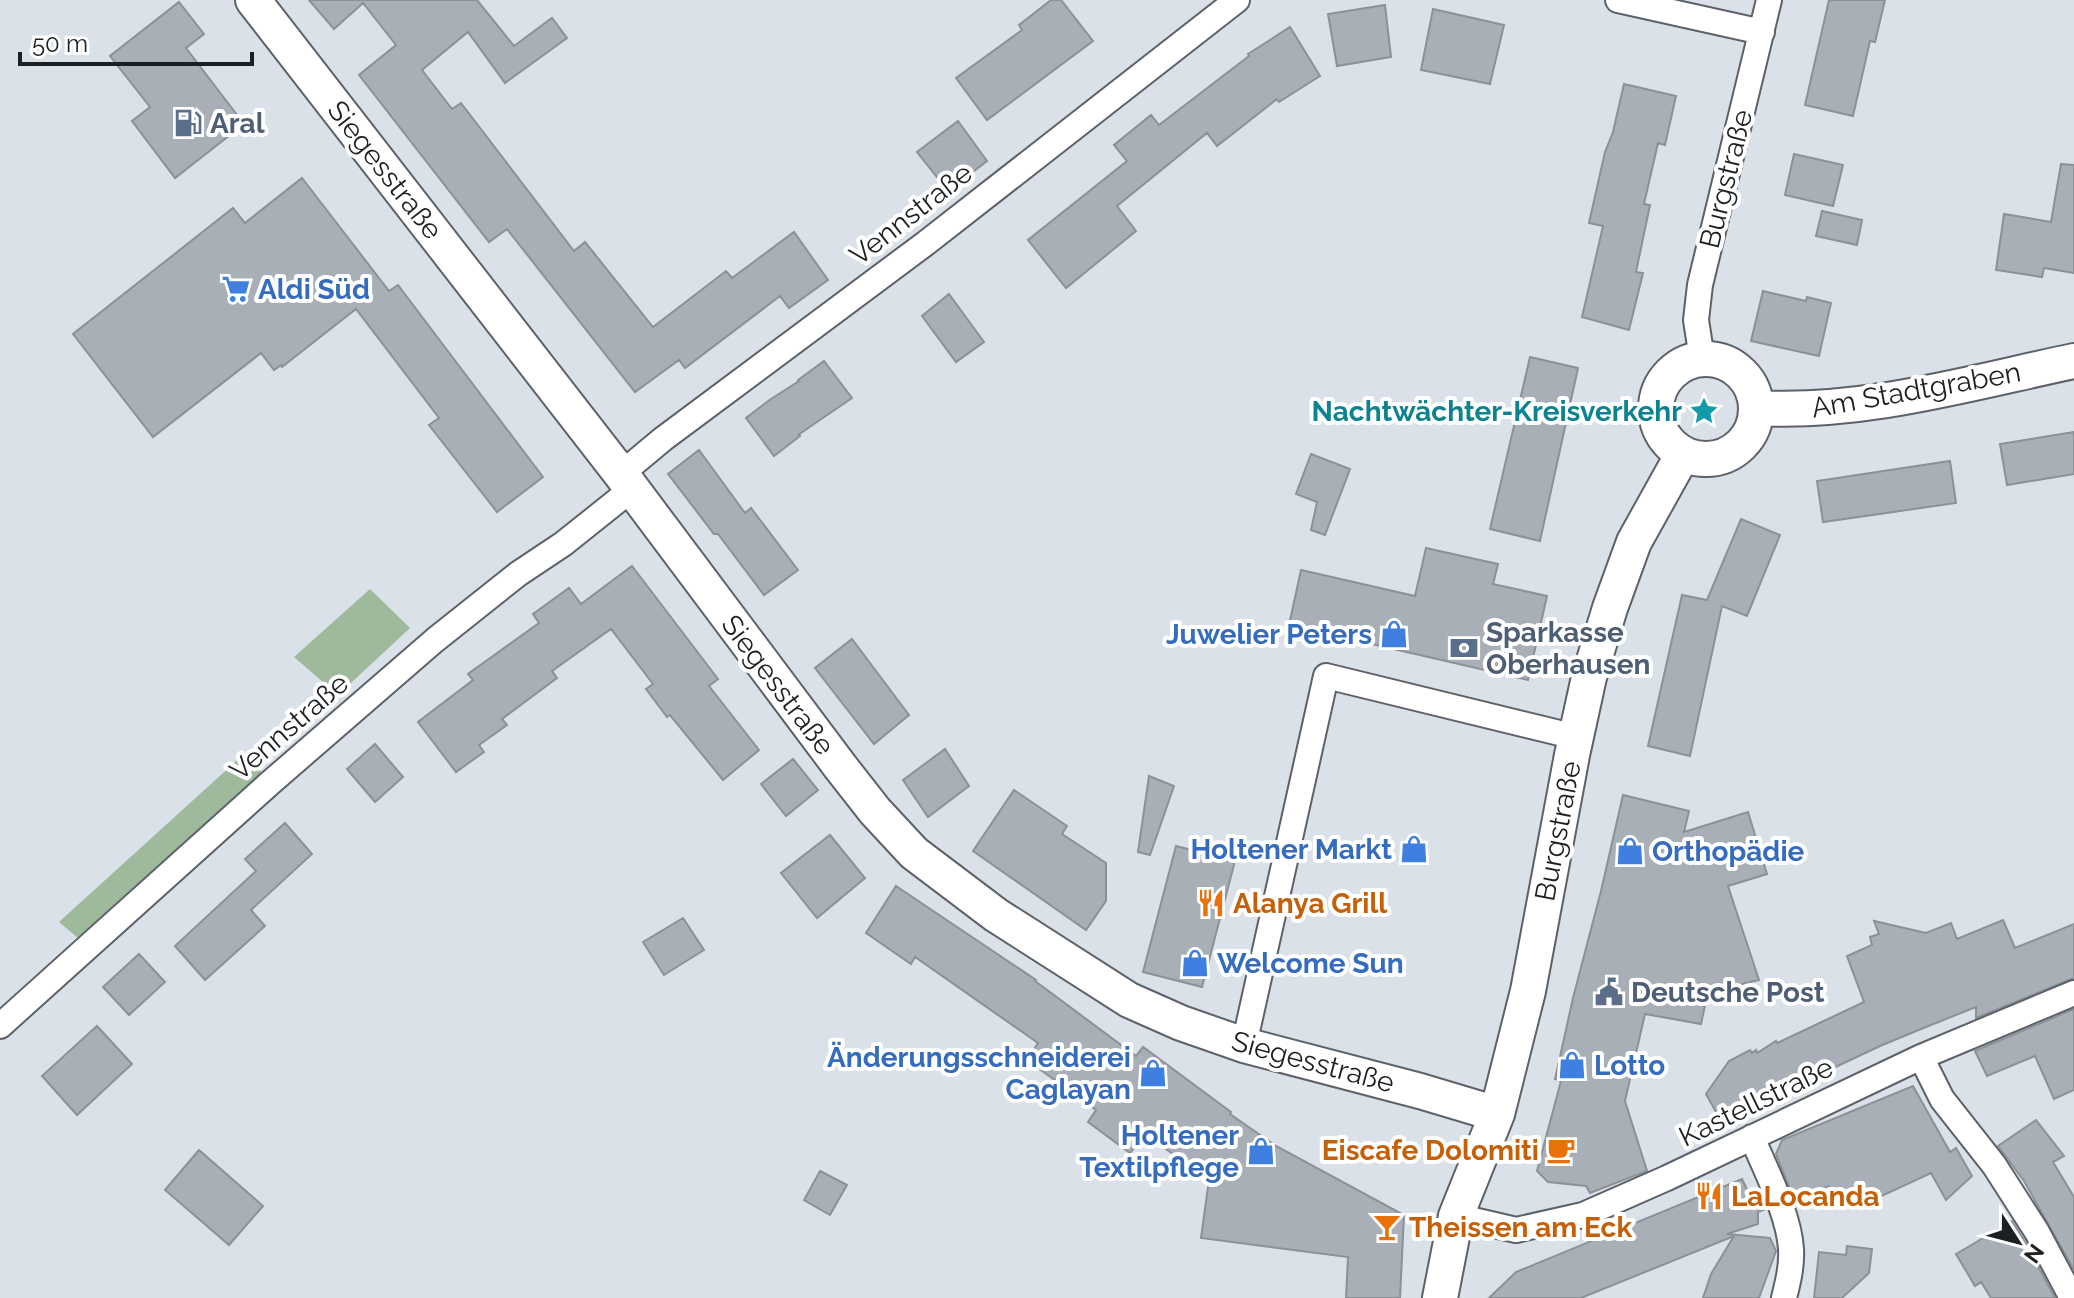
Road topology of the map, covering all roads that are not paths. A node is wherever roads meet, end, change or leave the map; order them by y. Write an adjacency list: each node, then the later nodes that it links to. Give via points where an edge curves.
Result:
1 (253, 0): 10 (main road, Siegesstraße)
2 (1237, 0): 10 (street, Vennstraße, via 926,243 663,439)
3 (1618, 0): 5 (street)
4 (1769, 0): 5 (street, Burgstraße)
5 (1762, 32): 6 (street, Burgstraße, via 1700,285 1696,320)
6 (1702, 359): 8 (main road, via 1727,363 1743,374); 9 (main road, via 1670,373 1659,391 1656,412 1662,432)
7 (2074, 361): 8 (main road, Am Stadtgraben, via 1856,406)
8 (1757, 408): 9 (main road, via 1744,442 1730,453 1712,459)
9 (1683, 454): 11 (main road, Burgstraße, via 1634,542 1593,663)
10 (626, 481): 13 (street, Vennstraße, via 563,544 435,640); 14 (main road, Siegesstraße, via 839,765 914,853 996,915 1129,1000)
11 (1576, 737): 14 (street, via 1326,676); 16 (main road, Burgstraße, via 1528,991)
12 (2074, 993): 15 (street, Kastellstraße)
13 (0, 1026)
14 (1244, 1045): 16 (main road, Siegesstraße)
15 (1921, 1057): 17 (street, Kastellstraße); 21 (street, via 1942,1099 2037,1232)
16 (1497, 1114): 18 (main road, Burgstraße)
17 (1752, 1137): 18 (street, Kastellstraße, via 1583,1215 1516,1230); 20 (street, via 1791,1247)
18 (1456, 1216): 19 (main road, Burgstraße)
19 (1440, 1298)
20 (1784, 1298)
21 (2072, 1298)

